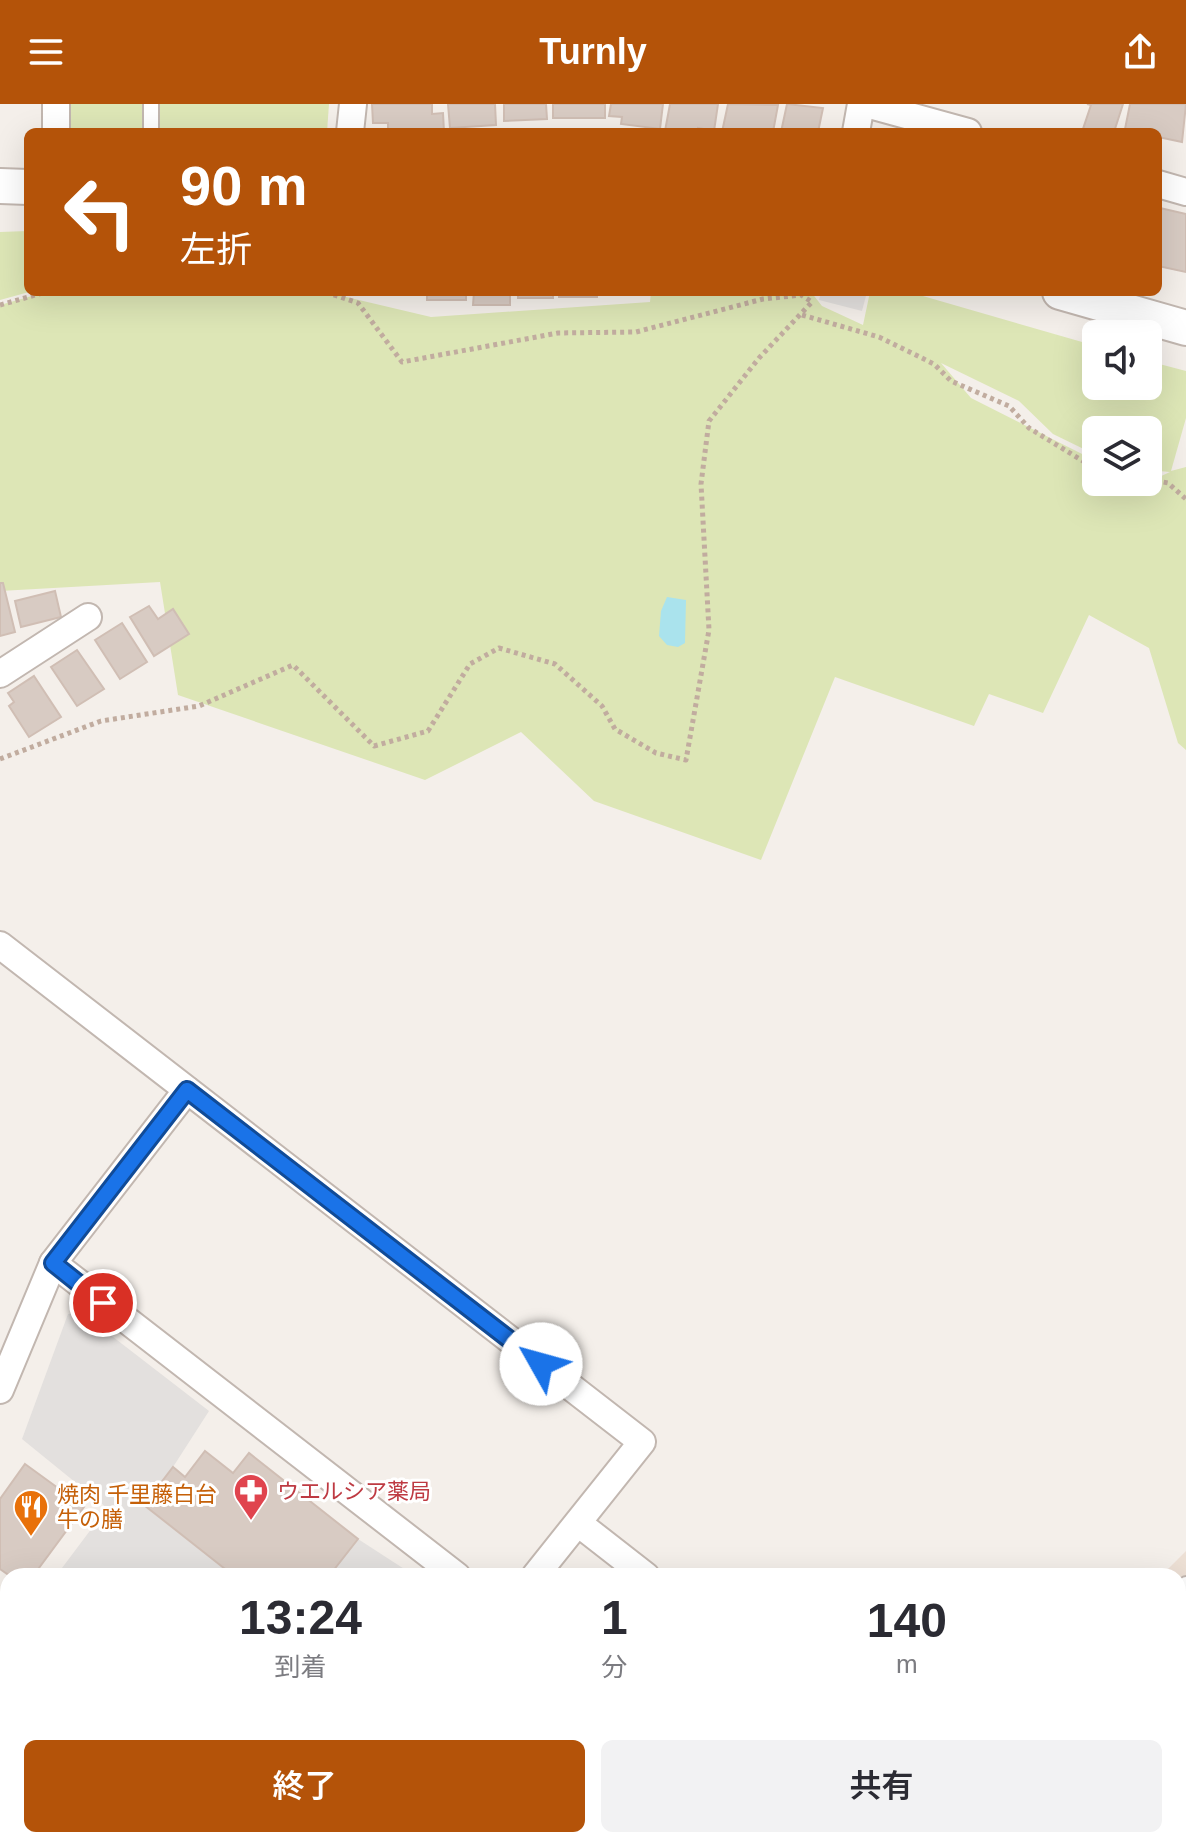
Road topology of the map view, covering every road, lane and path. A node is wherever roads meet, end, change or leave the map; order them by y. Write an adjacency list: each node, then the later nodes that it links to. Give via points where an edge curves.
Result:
1 (56, 104): 5 (street)
2 (151, 104): 6 (lane)
3 (353, 104): 7 (street)
4 (864, 104): 8 (street); 9 (street)
5 (56, 128)
6 (151, 128)
7 (350, 128)
8 (857, 128)
9 (953, 128)
10 (1162, 185): 13 (street)
11 (0, 186): 12 (street)
12 (24, 187)
13 (1186, 192)
14 (32, 296): 19 (path)
15 (337, 296): 16 (path, via 358,303 402,362 558,333 636,332)
16 (792, 296)
17 (803, 296): 20 (path, via 812,302)
18 (1074, 296): 21 (street)
19 (0, 305)
20 (802, 315): 22 (path, via 879,337 934,364 951,381 1009,406 1029,428); 27 (path, via 709,421 701,484 709,630 686,760 656,753 615,729 602,706 555,664 499,648 470,664 428,731 374,746 293,665 199,706 101,721)
21 (1186, 328)
22 (1082, 460)
23 (1162, 482): 24 (path)
24 (1186, 499)
25 (88, 617): 26 (street)
26 (0, 674)
27 (0, 759)
28 (0, 945): 29 (street)
29 (187, 1090): 30 (street); 32 (street, via 642,1442)
30 (53, 1263): 31 (street); 33 (street)
31 (0, 1390)
32 (578, 1523): 34 (street); 35 (street)
33 (447, 1568)
34 (541, 1568)
35 (636, 1568)

